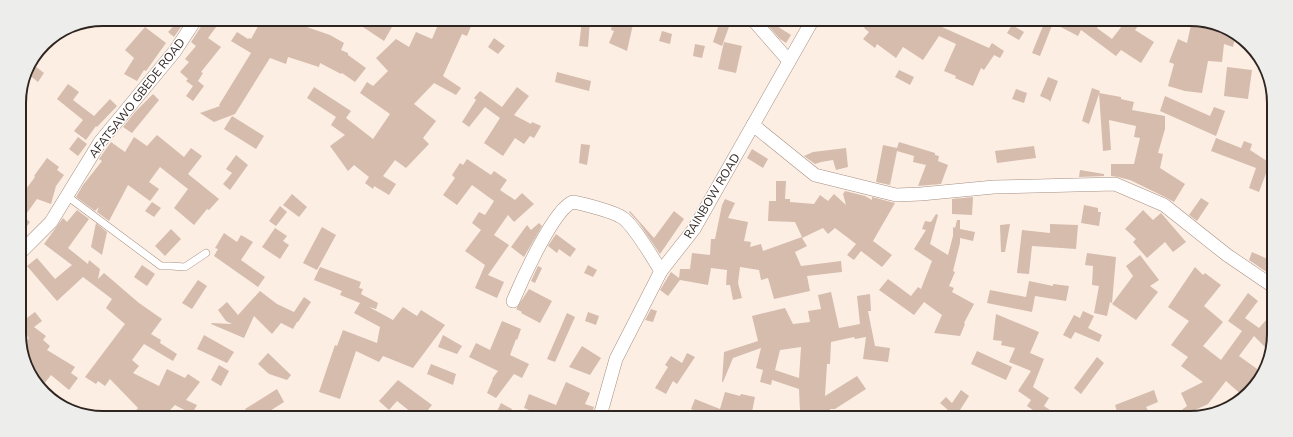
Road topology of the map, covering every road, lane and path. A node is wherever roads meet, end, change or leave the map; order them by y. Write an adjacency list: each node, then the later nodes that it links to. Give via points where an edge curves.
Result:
1 (191, 26): 6 (street, AFATSAWO GBEDE ROAD, via 175,51 100,142)
2 (758, 26): 4 (street)
3 (809, 26): 4 (street, RAINBOW ROAD)
4 (789, 61): 5 (street, RAINBOW ROAD)
5 (753, 125): 9 (street, RAINBOW ROAD, via 694,229); 10 (street, via 815,176 896,194 994,187 1115,184 1164,205)
6 (67, 196): 7 (street, AFATSAWO GBEDE ROAD, via 51,222); 8 (lane, via 161,266 185,267)
7 (26, 247)
8 (206, 253)
9 (661, 270): 11 (street, via 624,219 615,213 573,202 552,225 533,257); 12 (street, RAINBOW ROAD, via 616,359)
10 (1267, 282)
11 (513, 301)
12 (601, 411)

